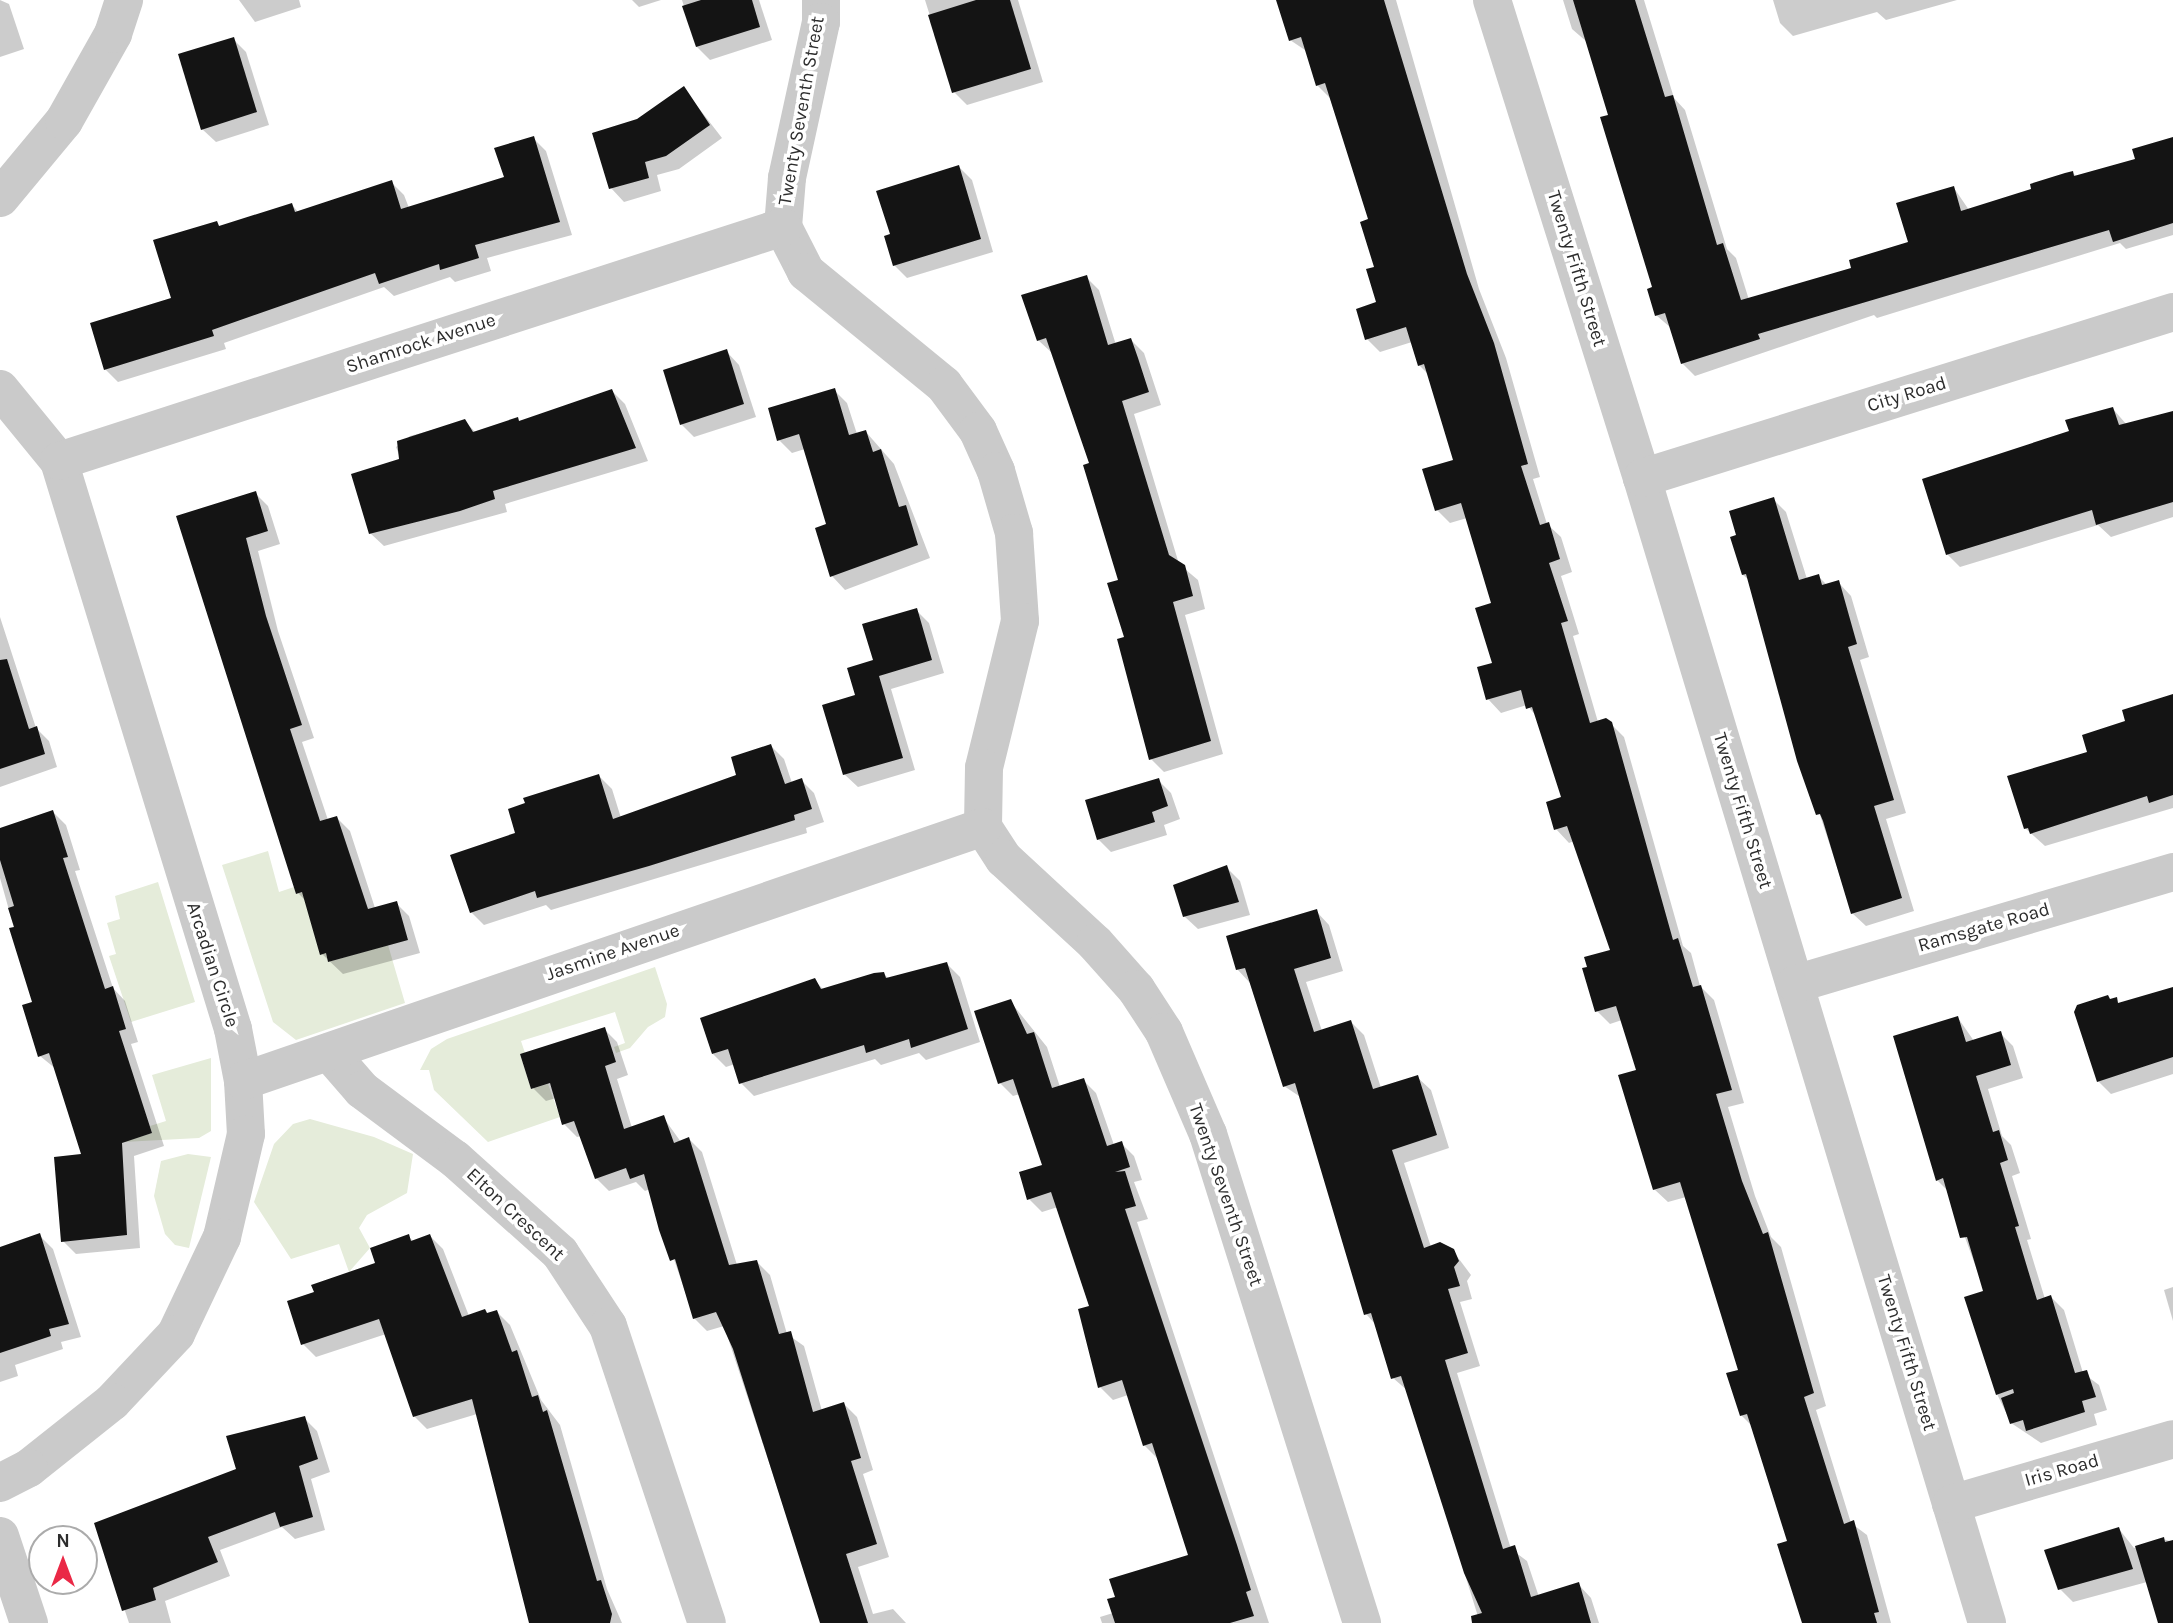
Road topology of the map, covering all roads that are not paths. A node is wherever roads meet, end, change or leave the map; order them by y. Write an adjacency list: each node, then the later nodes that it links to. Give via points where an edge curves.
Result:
1 (124, 0): 4 (street, via 113,34 64,121)
2 (821, 0): 5 (street, Twenty Seventh Street, via 821,22 787,178)
3 (1492, 0): 9 (street, Twenty Fifth Street)
4 (0, 198)
5 (783, 227): 8 (street, Shamrock Avenue); 10 (street, Twenty Seventh Street, via 806,272 944,385 978,431 996,471 1014,533 1020,621 984,768)
6 (2173, 312): 9 (street, City Road)
7 (0, 389): 8 (street, Arcadian Circle)
8 (59, 461): 14 (street, Arcadian Circle, via 233,1029)
9 (1642, 478): 12 (street, Twenty Fifth Street)
10 (984, 827): 13 (street, Jasmine Avenue); 21 (street, Twenty Seventh Street, via 1004,859 1095,943 1136,989 1164,1032 1208,1134)
11 (2173, 873): 12 (street, Ramsgate Road)
12 (1795, 984): 17 (street, Twenty Fifth Street)
13 (329, 1052): 14 (street, Jasmine Avenue); 20 (street, Elton Crescent, via 362,1090 455,1159 560,1253 608,1326)
14 (243, 1081): 16 (street, Arcadian Circle, via 246,1134 231,1209 207,1277 176,1335 112,1402 29,1468)
15 (2173, 1438): 17 (street, Iris Road)
16 (0, 1483)
17 (1951, 1504): 22 (street, Twenty Fifth Street)
18 (0, 1535): 19 (street)
19 (29, 1623)
20 (707, 1623)
21 (1362, 1623)
22 (1987, 1623)

